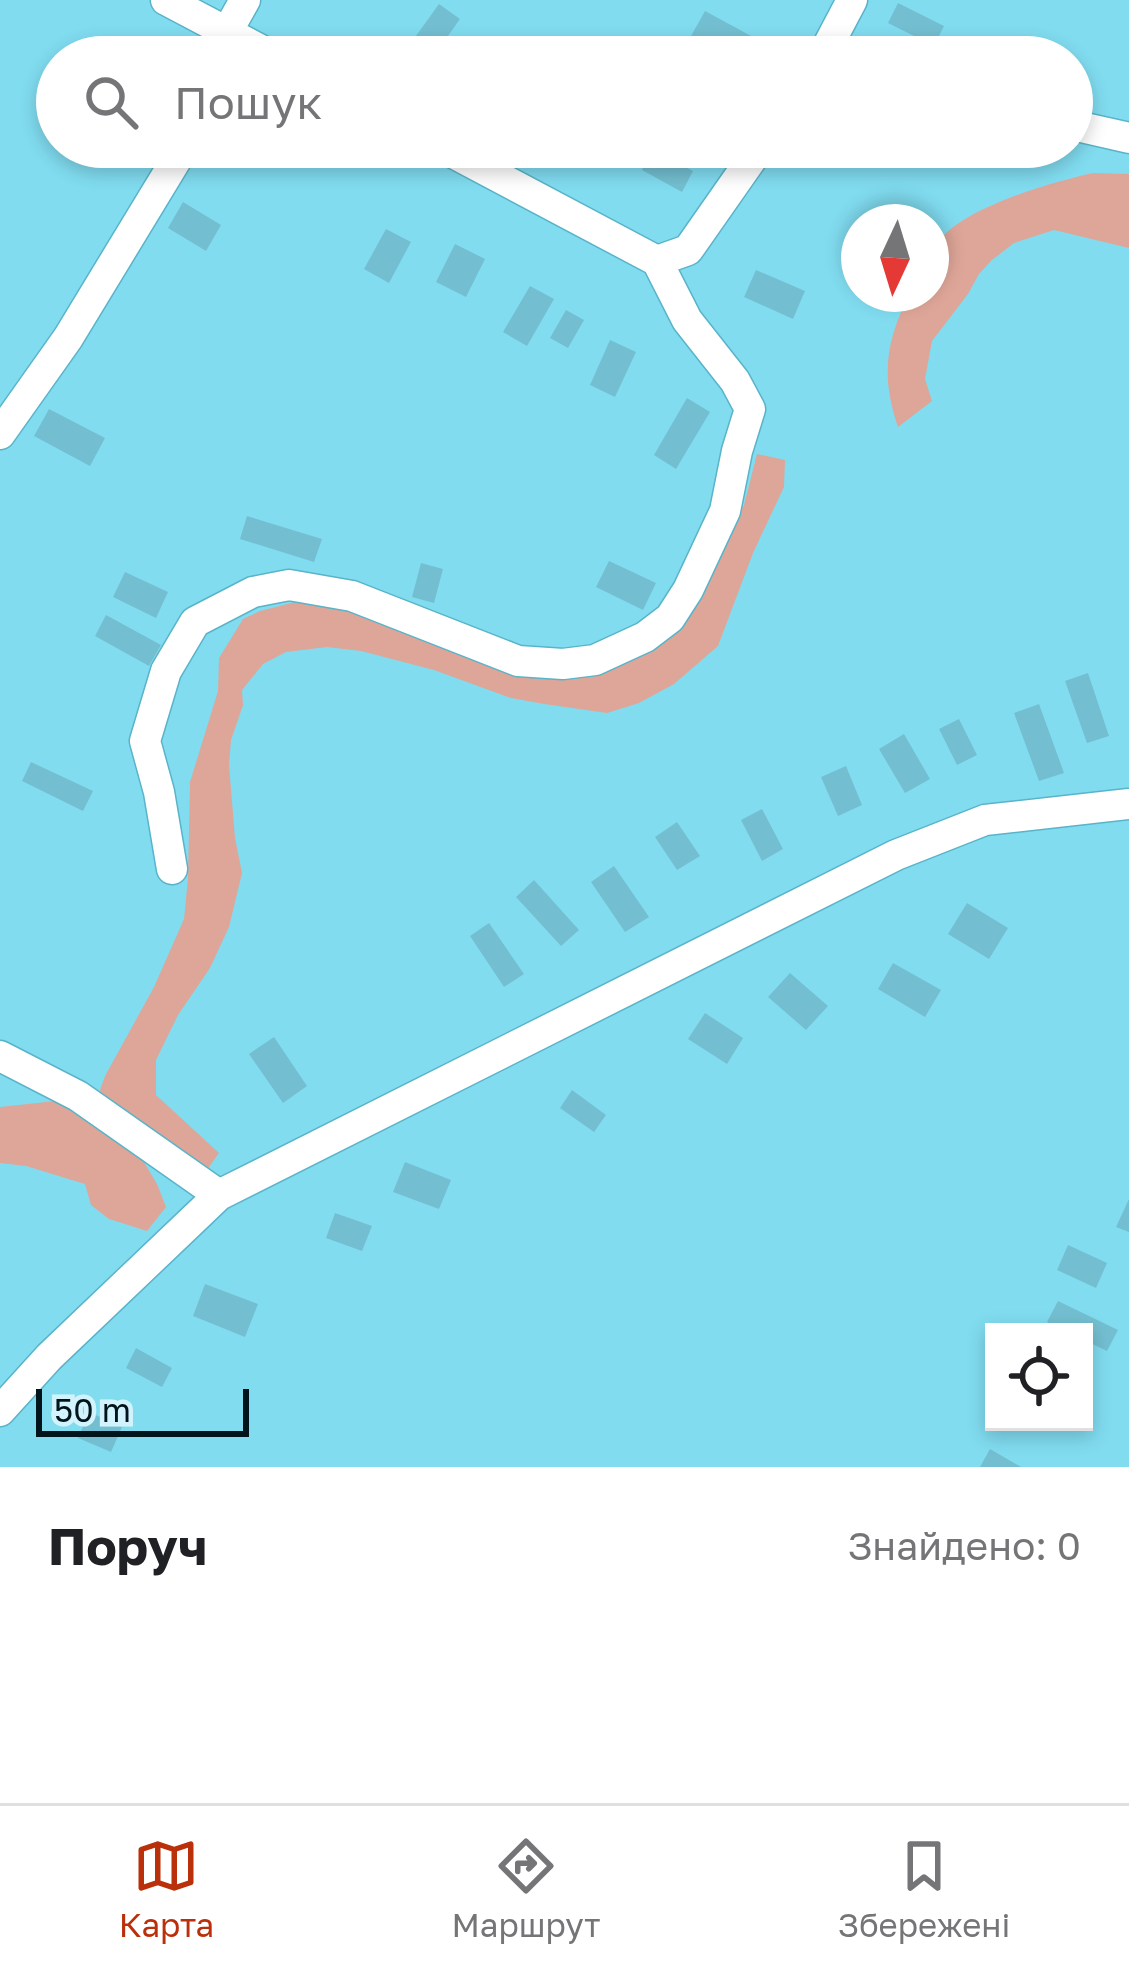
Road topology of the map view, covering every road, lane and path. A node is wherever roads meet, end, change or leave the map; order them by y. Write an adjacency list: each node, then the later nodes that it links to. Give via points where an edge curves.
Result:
1 (166, 0): 4 (street)
2 (245, 0): 5 (street)
3 (852, 0): 6 (street)
4 (217, 36)
5 (231, 36)
6 (833, 36)
7 (1093, 130): 8 (street)
8 (1129, 138)
9 (171, 168): 13 (street)
10 (482, 168): 12 (street)
11 (745, 168): 12 (street, via 688,250)
12 (657, 261): 15 (street, via 750,409 724,512 670,618 595,660 563,664 518,661 352,596 289,585 225,605 195,622 166,671 145,741)
13 (0, 434)
14 (1129, 804): 17 (street, via 986,820 896,855)
15 (172, 869)
16 (0, 1056): 17 (street, via 78,1096)
17 (219, 1195): 18 (street)
18 (0, 1411)

